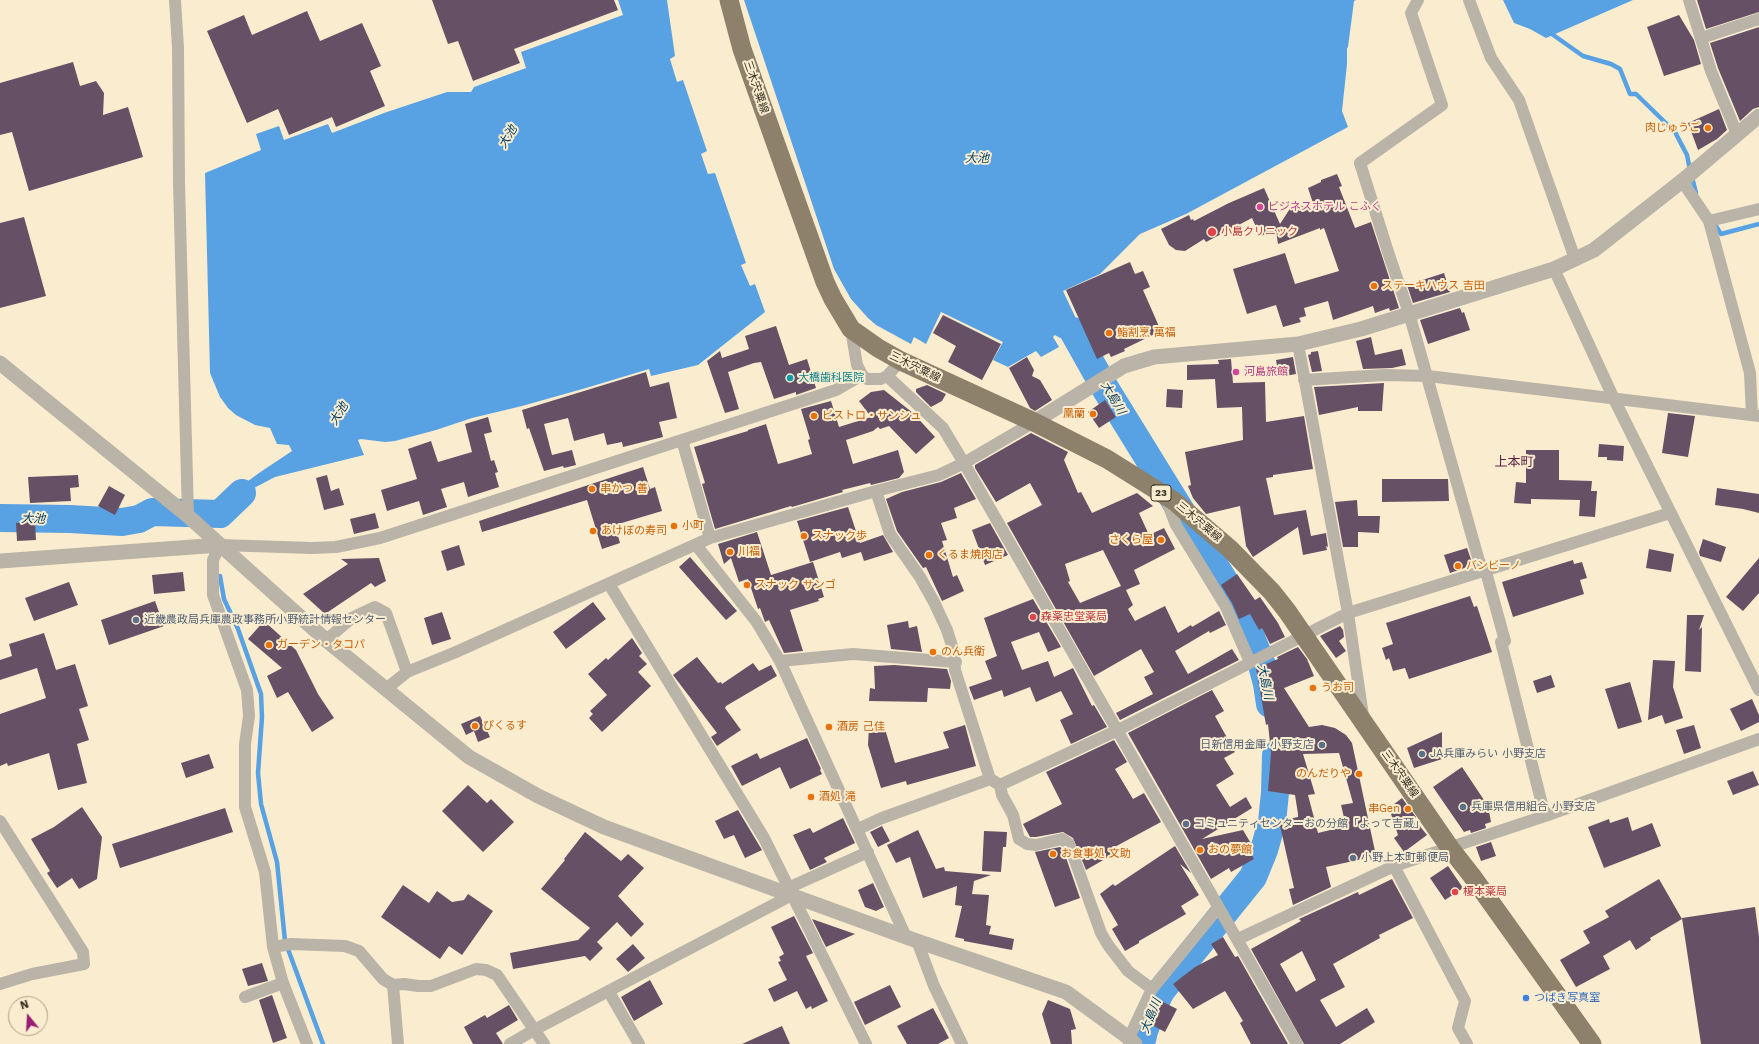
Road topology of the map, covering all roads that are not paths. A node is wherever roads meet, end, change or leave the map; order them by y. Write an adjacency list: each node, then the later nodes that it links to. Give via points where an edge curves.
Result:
1 (175, 0): 32 (street)
2 (729, 0): 16 (main road, 三木宍粟線 / 23, via 742,49 825,282)
3 (1418, 0): 15 (street, via 1411,13 1442,105 1360,163)
4 (1469, 0): 13 (street, via 1491,58 1519,100)
5 (1689, 0): 7 (street)
6 (1759, 19): 7 (street)
7 (1701, 38): 9 (street)
8 (1759, 116): 9 (street)
9 (1736, 134): 10 (street)
10 (1682, 181): 12 (street); 13 (street, via 1594,250)
11 (1759, 209): 12 (street)
12 (1709, 221): 25 (street, via 1750,373)
13 (1575, 259): 14 (street)
14 (1554, 269): 15 (street); 24 (street)
15 (1409, 313): 17 (street, via 1361,329); 22 (street)
16 (851, 329): 18 (main road, 三木宍粟線 / 23); 20 (street, via 857,365)
17 (1298, 344): 23 (street); 26 (street, via 1154,357 1124,366)
18 (901, 361): 21 (street); 26 (main road, 三木宍粟線 / 23)
19 (0, 362): 32 (street)
20 (862, 375): 21 (street, via 867,379); 27 (street, via 836,390)
21 (887, 376): 28 (street, via 943,428)
22 (1428, 376): 23 (street, via 1384,375); 24 (street); 37 (street, via 1479,561)
23 (1304, 380): 39 (street)
24 (1614, 399): 25 (street); 31 (street)
25 (1756, 415)
26 (1034, 422): 28 (street); 30 (main road, 三木宍粟線 / 23, via 1107,459)
27 (682, 440): 33 (street); 34 (street, via 356,544 312,548)
28 (964, 463): 29 (street, via 939,475); 49 (street)
29 (876, 490): 33 (street); 43 (street, via 890,534 934,602 947,630)
30 (1165, 495): 40 (main road, 三木宍粟線 / 23, via 1235,554 1272,592); 44 (street, via 1176,525 1226,607)
31 (1670, 513): 37 (street); 47 (street)
32 (188, 516): 34 (street)
33 (710, 538): 35 (street)
34 (220, 545): 36 (street); 41 (street); 62 (street, via 213,560 213,595 247,690 249,716 245,744 245,807 265,872)
35 (696, 545): 38 (street); 42 (street, via 756,621)
36 (0, 561)
37 (1486, 572): 39 (street); 52 (street, via 1505,641 1500,642)
38 (609, 584): 45 (street); 58 (street, via 760,832)
39 (1348, 613): 40 (street); 48 (street)
40 (1304, 635): 44 (street); 48 (main road, 三木宍粟線 / 23)
41 (326, 640): 45 (street, via 352,618 375,607 386,613); 46 (street)
42 (780, 661): 43 (street, via 854,654); 54 (street)
43 (956, 662): 51 (street, via 955,670)
44 (1250, 662): 49 (street)
45 (407, 672): 46 (street)
46 (386, 689): 58 (street, via 469,757 538,796 604,827)
47 (1759, 690)
48 (1363, 722): 55 (main road, 三木宍粟線 / 23)
49 (1116, 730): 51 (street); 59 (street)
50 (1759, 739): 52 (street)
51 (995, 782): 54 (street, via 882,818); 66 (street, via 1013,815 1019,839 1027,844 1036,845 1062,839 1069,844 1108,945 1128,971)
52 (1545, 816): 55 (street)
53 (0, 821): 64 (street, via 83,952 84,964 32,974)
54 (858, 829): 56 (street)
55 (1450, 848): 57 (street); 80 (main road, 三木宍粟線 / 23)
56 (868, 852): 58 (street); 60 (street)
57 (1394, 866): 61 (street); 79 (street, via 1465,1001 1458,1028)
58 (790, 892): 60 (street); 67 (street); 76 (street)
59 (1218, 908): 61 (street); 66 (street)
60 (911, 939): 70 (street, via 1066,992); 77 (street)
61 (1238, 939): 78 (street)
62 (282, 946): 63 (street); 65 (street, via 345,946 359,951)
63 (283, 983): 68 (street); 71 (street)
64 (0, 984)
65 (393, 986): 69 (street, via 431,986 476,969 486,970 497,975); 72 (street)
66 (1152, 989): 70 (street)
67 (610, 992): 69 (street); 75 (street)
68 (246, 997)
69 (534, 1030): 73 (street); 74 (street)
70 (1131, 1042)
71 (306, 1044)
72 (398, 1044)
73 (510, 1044)
74 (544, 1044)
75 (638, 1044)
76 (866, 1044)
77 (961, 1044)
78 (1297, 1044)
79 (1467, 1044)
80 (1592, 1044)

